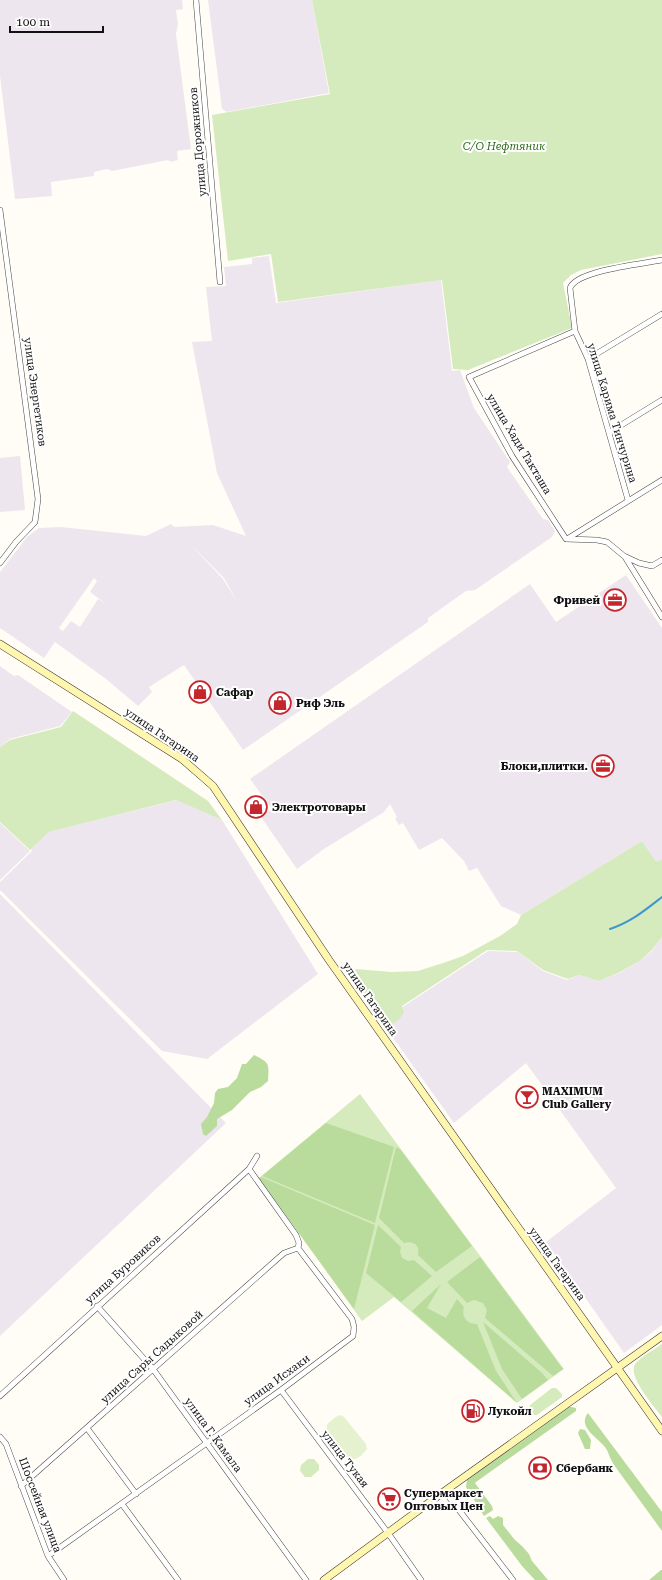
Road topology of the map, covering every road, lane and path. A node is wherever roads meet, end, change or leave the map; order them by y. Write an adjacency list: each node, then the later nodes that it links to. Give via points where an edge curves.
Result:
1 (196, 0): 4 (street, улица Дорожников)
2 (0, 210): 15 (street, улица Энергетиков, via 38,499 35,522)
3 (662, 260): 6 (street, улица Карима Тинчурина, via 608,269 572,284 570,292)
4 (220, 282)
5 (662, 314): 7 (street)
6 (575, 331): 7 (street, улица Карима Тинчурина); 12 (street, улица Хади Такташа, via 468,377 512,456)
7 (588, 359): 9 (street, улица Карима Тинчурина)
8 (662, 400): 9 (street)
9 (610, 432): 11 (street, улица Карима Тинчурина)
10 (662, 480): 11 (street)
11 (628, 500): 12 (street)
12 (566, 539): 13 (street, via 607,542)
13 (624, 556): 14 (street, via 652,566); 16 (street)
14 (662, 560)
15 (0, 563)
16 (662, 618)
17 (0, 644): 23 (street, улица Гагарина, via 182,759 213,786 329,960)
18 (258, 1156): 19 (street, улица Буровиков)
19 (249, 1168): 20 (street, улица Исхаки, via 299,1239); 21 (street, улица Буровиков)
20 (298, 1248): 24 (street, улица Сары Садыковой, via 284,1253); 25 (street, улица Исхаки, via 352,1319 354,1331 353,1336)
21 (97, 1306): 24 (street, улица Г. Камала); 26 (street, улица Буровиков)
22 (662, 1336): 23 (street)
23 (618, 1368): 28 (street, улица Гагарина); 32 (street)
24 (153, 1369): 27 (street, улица Сары Садыковой); 30 (street, улица Г. Камала)
25 (281, 1390): 30 (street, улица Исхаки); 35 (street, улица Тукая)
26 (0, 1396)
27 (87, 1428): 31 (street, улица Сары Садыковой); 33 (street)
28 (662, 1431)
29 (0, 1437): 31 (street, Шоссейная улица, via 6,1444)
30 (207, 1443): 33 (street, улица Исхаки); 39 (street, улица Г. Камала)
31 (21, 1486): 36 (street, Шоссейная улица)
32 (445, 1492): 35 (street); 42 (street)
33 (136, 1494): 34 (street, улица Исхаки)
34 (122, 1504): 36 (street, улица Исхаки); 38 (street)
35 (388, 1533): 40 (street); 41 (street, улица Тукая)
36 (48, 1556): 37 (street, Шоссейная улица)
37 (64, 1580)
38 (178, 1580)
39 (306, 1580)
40 (324, 1580)
41 (421, 1580)
42 (513, 1580)

